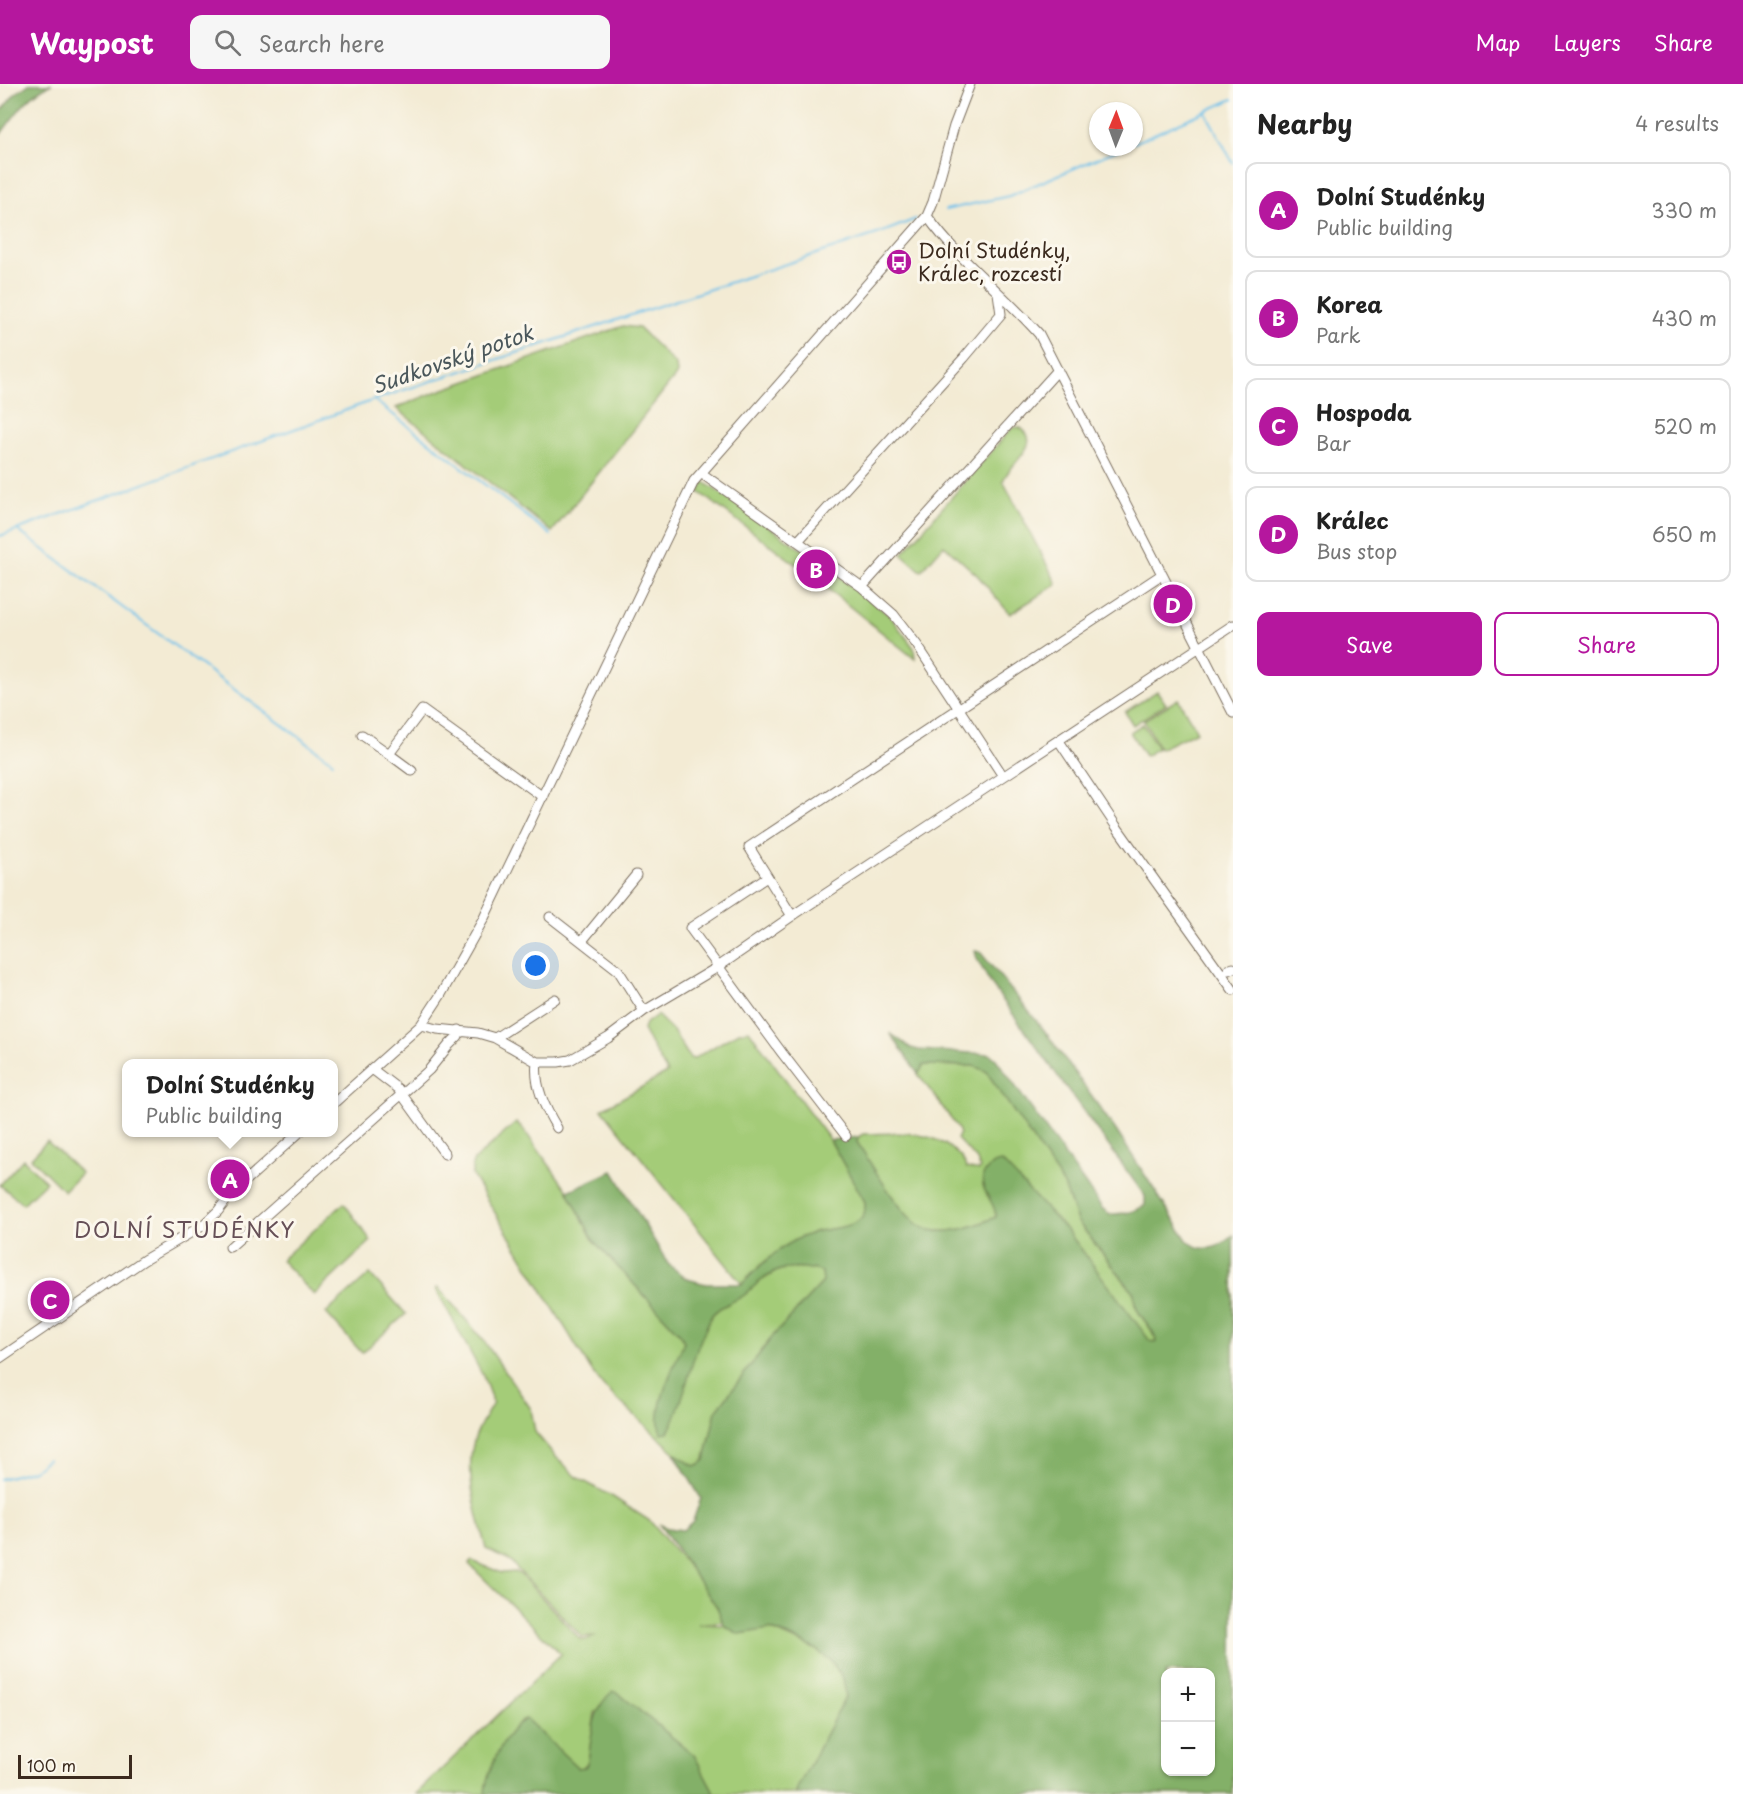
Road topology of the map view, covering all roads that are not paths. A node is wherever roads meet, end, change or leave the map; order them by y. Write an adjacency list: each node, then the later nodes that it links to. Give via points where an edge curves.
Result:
1 (969, 84): 2 (street)
2 (927, 216): 3 (street); 5 (street)
3 (998, 293): 4 (street, via 1039,334); 6 (street, via 1001,314)
4 (1058, 370): 7 (street); 8 (street)
5 (700, 473): 6 (street); 18 (street)
6 (798, 541): 8 (street)
7 (1161, 575): 10 (street); 11 (street)
8 (862, 587): 11 (street, via 894,615)
9 (1233, 625): 10 (street)
10 (1200, 647): 12 (street); 14 (street)
11 (958, 709): 17 (street); 20 (street, via 749,847)
12 (1233, 714)
13 (362, 735): 15 (street)
14 (1059, 741): 17 (street); 25 (street)
15 (389, 754): 16 (street); 18 (street, via 422,710)
16 (412, 771)
17 (1003, 776): 21 (street)
18 (543, 797): 28 (street, via 483,920)
19 (636, 876): 23 (street)
20 (767, 877): 21 (street); 24 (street, via 690,928)
21 (792, 916): 24 (street)
22 (550, 917): 23 (street)
23 (582, 940): 27 (street, via 618,970)
24 (718, 967): 27 (street); 36 (street)
25 (1233, 990)
26 (555, 999): 30 (street)
27 (644, 1011): 31 (street, via 570,1060)
28 (420, 1025): 29 (street); 32 (street)
29 (459, 1030): 30 (street); 33 (street, via 429,1070)
30 (495, 1038): 31 (street)
31 (537, 1062): 35 (street, via 539,1089)
32 (372, 1069): 33 (street); 34 (street)
33 (402, 1094): 38 (street); 39 (street)
34 (338, 1099)
35 (557, 1128)
36 (846, 1136)
37 (294, 1137): 40 (street, via 202,1226 144,1260)
38 (445, 1154)
39 (230, 1247)
40 (0, 1358)

